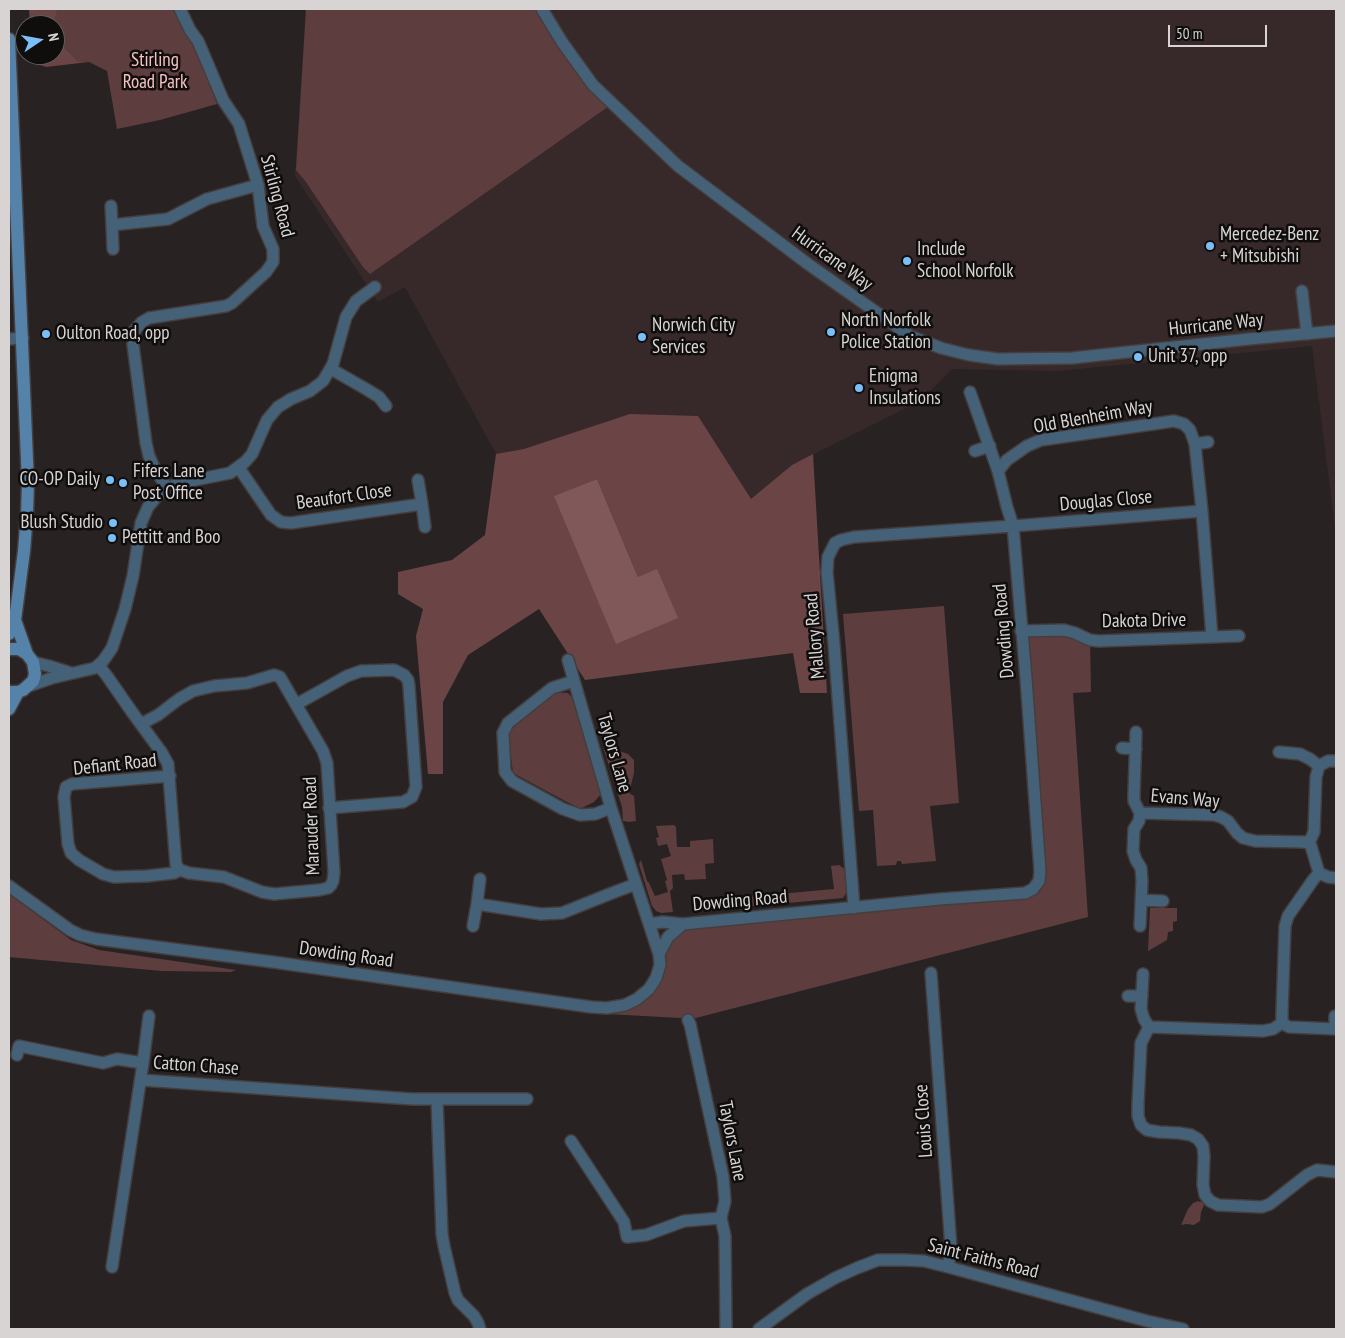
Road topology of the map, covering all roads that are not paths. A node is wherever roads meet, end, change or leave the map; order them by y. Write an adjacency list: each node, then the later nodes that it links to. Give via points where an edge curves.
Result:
1 (180, 9): 5 (street, Stirling Road, via 198,41 223,100 238,124)
2 (542, 9): 12 (street, Hurricane Way, via 593,85 678,166 910,336 942,348 998,359 1072,358)
3 (9, 39): 4 (street)
4 (9, 66): 13 (street)
5 (258, 185): 7 (street, via 207,199 168,219); 25 (street, Stirling Road, via 263,226 273,249 273,262 266,272 226,306 149,318 134,331 146,443 154,467)
6 (111, 206): 7 (street)
7 (112, 225): 8 (street)
8 (113, 249)
9 (375, 287): 15 (street, via 356,301 346,317)
10 (1302, 291): 12 (street)
11 (1336, 331): 12 (street, Hurricane Way)
12 (1307, 334)
13 (23, 338): 14 (street); 30 (street, via 28,490)
14 (9, 339)
15 (330, 369): 17 (street, via 369,384); 22 (street, via 323,381 310,391 278,407 267,420 252,454)
16 (970, 392): 20 (street, Dowding Road)
17 (386, 406)
18 (1208, 442): 19 (street)
19 (1195, 444): 23 (street, Old Blenheim Way, via 1190,430 1174,421 1041,440 1007,460); 27 (street)
20 (990, 446): 21 (street); 23 (street, Dowding Road)
21 (975, 451)
22 (239, 468): 25 (street); 26 (street, Beaufort Close, via 271,515 281,522)
23 (998, 471): 28 (street, Dowding Road)
24 (418, 480): 26 (street, Beaufort Close)
25 (167, 488): 38 (street, via 148,507 141,523 134,576 125,609 112,648)
26 (422, 504): 29 (street, Beaufort Close)
27 (1202, 510): 28 (street, Douglas Close); 34 (street)
28 (1013, 526): 31 (street, Dowding Road); 65 (street, Mallory Road, via 854,537 835,543 828,557)
29 (425, 527)
30 (15, 620): 32 (street); 36 (street)
31 (1022, 631): 34 (street, Dakota Drive, via 1064,630 1099,641); 65 (street, Dowding Road, via 1039,881 1025,893)
32 (9, 634)
33 (1240, 636): 34 (street, Dakota Drive)
34 (1212, 637)
35 (9, 649): 36 (street, via 19,649)
36 (30, 658): 39 (street); 41 (street, via 35,674 32,681)
37 (568, 660): 40 (street, Taylors Lane)
38 (99, 666): 39 (street); 44 (street)
39 (71, 674): 41 (street)
40 (574, 680): 53 (street, Taylors Lane); 53 (street, via 552,688 508,723 503,733 505,772 512,781 580,815)
41 (18, 690): 43 (street)
42 (297, 704): 44 (street, Marauder Road, via 280,677 274,675 193,692); 52 (street, Marauder Road, via 324,751); 52 (street, via 360,671 394,670 408,680 416,787 412,797 403,802)
43 (9, 709)
44 (141, 724): 51 (street, via 162,753)
45 (1136, 732): 47 (street, Evans Way)
46 (1122, 748): 47 (street)
47 (1136, 748): 54 (street, Evans Way, via 1134,801)
48 (1279, 752): 50 (street, via 1300,754)
49 (1336, 761): 50 (street)
50 (1319, 766): 55 (street, via 1314,832)
51 (170, 776): 56 (street, via 176,865); 56 (street, Defiant Road, via 72,784 66,788 64,798 68,844 71,853 79,860 114,877)
52 (329, 808): 56 (street, Marauder Road, via 334,872 328,888 274,894 224,877)
53 (611, 808): 60 (street, Taylors Lane)
54 (1140, 813): 55 (street, Evans Way, via 1214,815 1228,821 1243,838); 62 (street, Evans Way, via 1134,829 1133,851 1141,868)
55 (1309, 844): 57 (street)
56 (180, 870)
57 (1319, 873): 58 (street); 78 (street, via 1288,916 1285,926)
58 (1336, 878)
59 (480, 879): 64 (street)
60 (636, 884): 64 (street, via 562,913 541,914); 66 (street, Taylors Lane)
61 (9, 886): 70 (street, Dowding Road, via 70,930 96,939 591,1007 614,1007 638,999 656,978 660,965)
62 (1141, 900): 63 (street); 69 (street, Evans Way)
63 (1163, 901)
64 (477, 904): 68 (street)
65 (854, 908): 67 (street, Dowding Road)
66 (649, 924): 67 (street); 70 (street, Taylors Lane)
67 (683, 924): 70 (street, Dowding Road, via 668,937)
68 (473, 926)
69 (1140, 926)
70 (658, 954)
71 (931, 973): 92 (street, Louis Close, via 951,1248)
72 (1142, 974): 74 (street)
73 (1128, 996): 74 (street)
74 (1142, 996): 79 (street, via 1141,1009)
75 (149, 1016): 82 (street, Catton Chase)
76 (1335, 1016): 80 (street)
77 (688, 1020): 90 (street, Taylors Lane, via 723,1177 725,1201)
78 (1282, 1023): 79 (street, via 1263,1031); 80 (street, via 1289,1027)
79 (1149, 1027): 89 (street, via 1140,1043 1138,1116 1141,1125 1147,1130 1191,1135 1198,1139 1203,1146 1203,1185 1210,1201 1218,1205 1262,1207 1317,1170)
80 (1336, 1029)
81 (19, 1045): 82 (street, via 103,1063 117,1059)
82 (143, 1063): 83 (street, Catton Chase)
83 (142, 1080): 85 (street, Catton Chase); 91 (street, Catton Chase)
84 (527, 1099): 85 (street, Catton Chase)
85 (437, 1100): 93 (street, via 444,1246 458,1300 474,1316)
86 (571, 1141): 87 (street)
87 (578, 1152): 88 (street); 90 (street, via 624,1222 626,1237 646,1235 684,1221)
88 (568, 1158)
89 (1336, 1172)
90 (721, 1218): 94 (street, Taylors Lane, via 725,1236)
91 (112, 1267)
92 (948, 1267): 95 (street, Saint Faiths Road, via 924,1261 878,1260 814,1290); 96 (street, Saint Faiths Road)
93 (480, 1329)
94 (726, 1329)
95 (759, 1329)
96 (1176, 1329)

